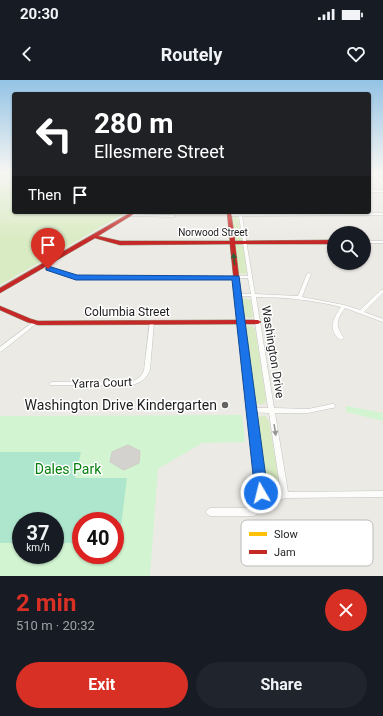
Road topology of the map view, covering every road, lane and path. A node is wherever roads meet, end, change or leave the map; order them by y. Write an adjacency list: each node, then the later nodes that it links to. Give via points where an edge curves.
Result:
1 (130, 214): 8 (street)
2 (146, 214): 7 (street)
3 (229, 214): 9 (street)
4 (240, 214): 10 (street, Washington Drive)
5 (371, 214): 6 (street)
6 (383, 214)
7 (174, 216)
8 (94, 236): 9 (street, Norwood Street, via 117,243); 14 (street)
9 (232, 242): 10 (street, Norwood Street); 16 (street, one-way to 9)
10 (245, 242): 11 (street, Norwood Street); 17 (street, Washington Drive)
11 (327, 242)
12 (371, 242): 13 (street)
13 (383, 242)
14 (42, 266): 16 (street, via 76,278); 18 (street)
15 (309, 274): 22 (street)
16 (236, 277): 17 (street); 20 (street)
17 (250, 277): 21 (street, Washington Drive)
18 (0, 291)
19 (383, 291): 25 (street)
20 (238, 295): 21 (street); 28 (street)
21 (253, 295): 22 (street); 29 (street, Washington Drive)
22 (300, 297): 23 (street)
23 (344, 306): 25 (street); 31 (street, via 334,323 335,332)
24 (0, 308): 30 (street, Columbia Street)
25 (361, 312): 26 (street)
26 (383, 321)
27 (152, 322): 28 (street, Columbia Street); 30 (street, Columbia Street); 33 (street, Yarra Court, via 147,370 144,377 138,381)
28 (241, 322): 29 (street, Columbia Street); 35 (street)
29 (258, 322): 36 (street, Washington Drive)
30 (35, 323): 32 (street)
31 (341, 338)
32 (0, 350)
33 (52, 384)
34 (332, 406): 36 (street, via 315,410)
35 (251, 410): 36 (street); 39 (street)
36 (272, 410): 38 (street, Washington Drive, one-way to 38)
37 (383, 494): 38 (street)
38 (282, 496): 39 (street)
39 (263, 507): 40 (street, via 250,512)
40 (210, 512)

